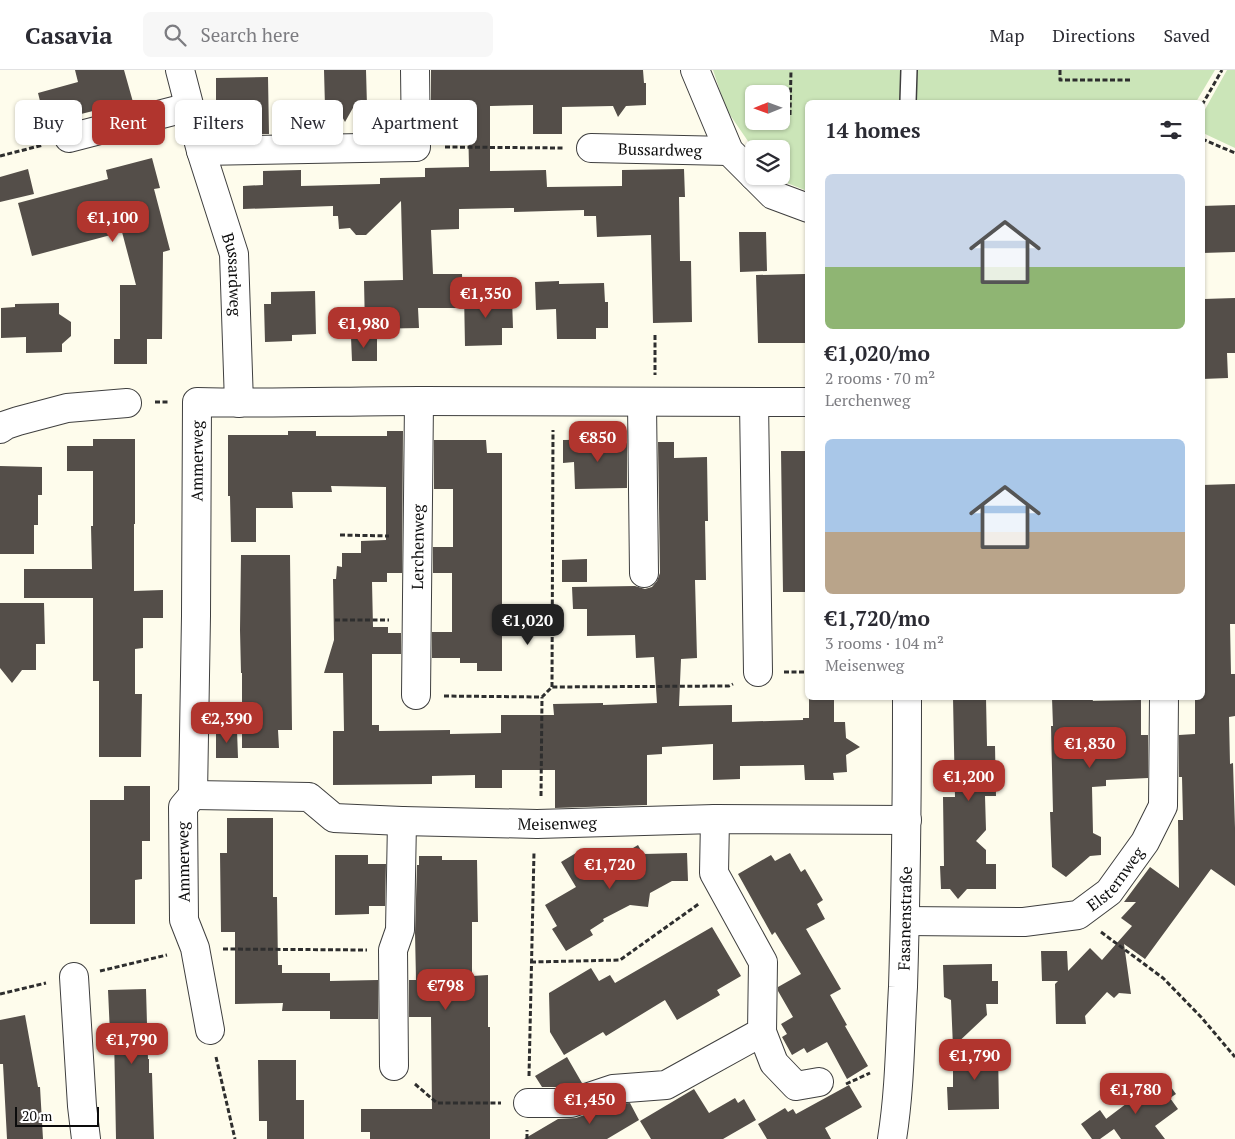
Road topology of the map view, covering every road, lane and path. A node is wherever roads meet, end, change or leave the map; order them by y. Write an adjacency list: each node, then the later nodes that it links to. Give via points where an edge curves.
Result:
1 (180, 70): 9 (street, Bussardweg)
2 (416, 70): 18 (street)
3 (695, 70): 21 (street)
4 (791, 70): 13 (path)
5 (909, 70): 10 (lane)
6 (1060, 70): 8 (path, via 1060,80)
7 (1222, 70): 11 (path)
8 (1132, 80)
9 (187, 100)
10 (908, 100)
11 (1205, 100)
12 (175, 111): 14 (street)
13 (790, 115)
14 (82, 135)
15 (1205, 140): 22 (path)
16 (42, 145): 23 (path)
17 (199, 145): 20 (street, Bussardweg)
18 (416, 146): 19 (path); 20 (street)
19 (591, 148): 21 (street, Bussardweg)
20 (201, 151): 34 (street, Bussardweg, via 234,254)
21 (728, 151): 24 (street)
22 (1235, 152)
23 (0, 156)
24 (745, 167)
25 (763, 185): 26 (street, via 773,195)
26 (805, 207)
27 (655, 335): 35 (path)
28 (419, 401): 30 (street); 34 (street); 38 (street, Lerchenweg)
29 (196, 402): 33 (path); 34 (street); 49 (street, Ammerweg)
30 (553, 402): 35 (street); 44 (path)
31 (754, 402): 32 (street); 35 (street); 42 (street)
32 (805, 402)
33 (127, 403): 36 (street, via 68,408 18,421)
34 (239, 403)
35 (649, 403): 39 (street)
36 (0, 430)
37 (340, 535): 38 (path)
38 (418, 536): 41 (street, Lerchenweg)
39 (644, 573)
40 (335, 620): 41 (path)
41 (417, 620): 45 (street, Lerchenweg)
42 (758, 672): 43 (path); 44 (path, via 729,686)
43 (805, 672)
44 (552, 687): 46 (path)
45 (416, 695): 46 (path)
46 (542, 697): 53 (path, via 542,790)
47 (907, 700): 51 (street, Fasanenstraße)
48 (1164, 700): 55 (street, Elsternweg, via 1163,806 1145,842 1109,892)
49 (193, 795): 52 (street, Meisenweg, via 309,797 334,818); 61 (street, Ammerweg, via 183,806 184,920 195,948)
50 (714, 819): 51 (street, Meisenweg); 53 (street, Meisenweg); 54 (street, via 714,873)
51 (907, 820): 56 (street, Fasanenstraße)
52 (402, 821): 53 (street, Meisenweg); 58 (street, via 400,930)
53 (537, 824): 59 (path)
54 (722, 888): 59 (path, via 620,960); 62 (street, via 763,962)
55 (1078, 915): 56 (street, Elsternweg, via 1024,922); 64 (path, via 1163,978)
56 (905, 921): 63 (street, Fasanenstraße)
57 (248, 949): 58 (path)
58 (393, 950): 65 (street)
59 (531, 962): 67 (path)
60 (74, 977): 68 (street)
61 (210, 1030): 69 (path)
62 (762, 1032): 66 (street, via 774,1063 796,1086); 67 (street, via 666,1085 613,1089 571,1103)
63 (900, 1058): 66 (path, via 828,1094); 71 (street, Fasanenstraße)
64 (1235, 1058)
65 (394, 1066): 67 (path, via 437,1104)
66 (819, 1082)
67 (528, 1103): 70 (path)
68 (86, 1139)
69 (235, 1139)
70 (527, 1139)
71 (892, 1139)

